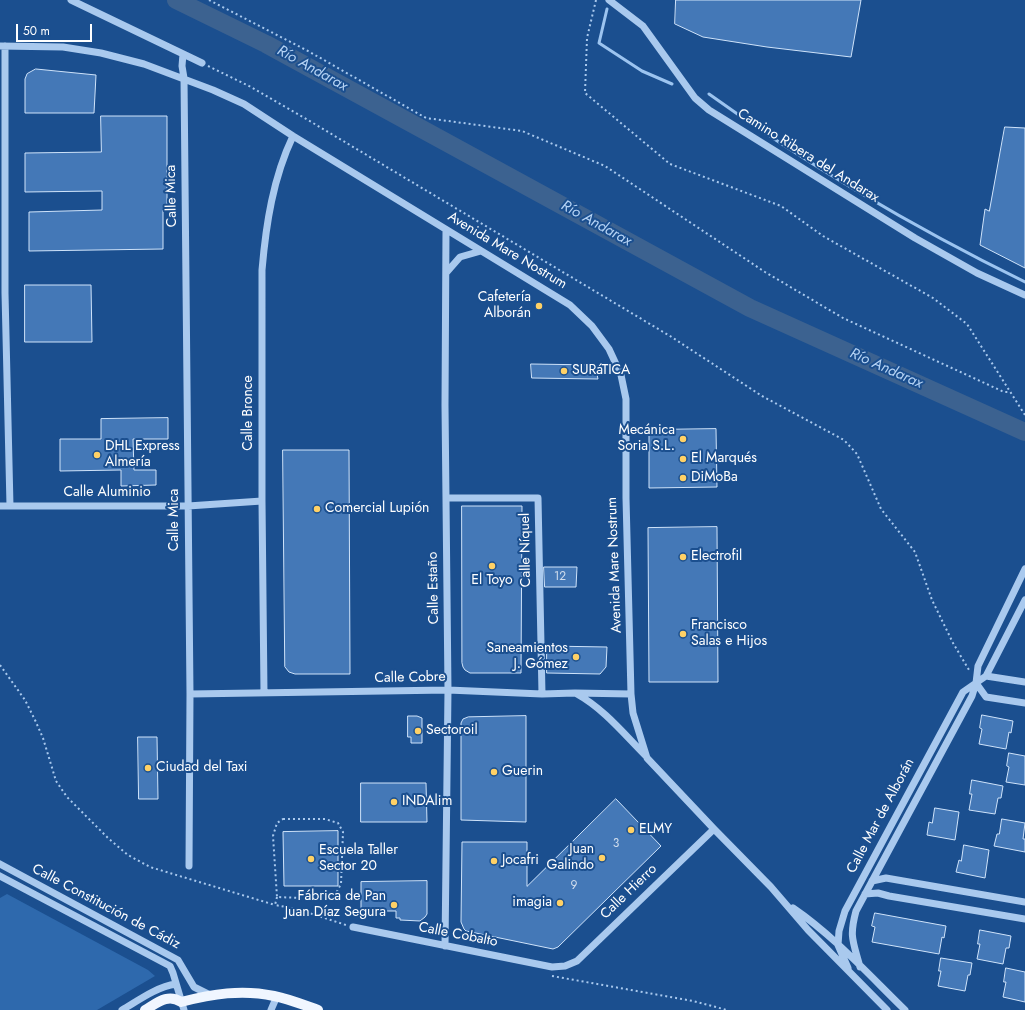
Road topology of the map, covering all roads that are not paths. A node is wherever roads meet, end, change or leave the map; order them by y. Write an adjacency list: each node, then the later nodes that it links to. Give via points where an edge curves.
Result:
1 (71, 0): 4 (street)
2 (611, 1): 12 (street, Camino Ribera del Andarax, via 643,26 695,98 709,110 915,238 977,273)
3 (2, 46): 6 (street, Avenida Mare Nostrum, via 63,47 101,53); 11 (street)
4 (183, 54): 5 (street); 6 (street, Calle Mica)
5 (202, 63)
6 (184, 78): 7 (street, Avenida Mare Nostrum, via 244,104); 17 (street, Calle Mica)
7 (293, 136): 8 (street, Avenida Mare Nostrum); 14 (street, Calle Bronce, via 273,193 265,234 262,270)
8 (446, 230): 9 (street, Avenida Mare Nostrum); 10 (street, Calle Estaño)
9 (481, 251): 10 (street, via 460,257); 28 (street, Avenida Mare Nostrum, via 570,305 592,326 609,349 621,375 626,399)
10 (446, 273): 13 (street, Calle Estaño)
11 (3, 293): 16 (street)
12 (1025, 295)
13 (446, 498): 23 (street, Calle Estaño); 27 (street, Calle Níquel, via 538,498)
14 (262, 501): 17 (street, Calle Aluminio); 26 (street, Calle Bronce)
15 (0, 506): 16 (street, Calle Aluminio)
16 (10, 506): 17 (street, Calle Aluminio)
17 (188, 506): 25 (street, Calle Mica)
18 (1025, 569): 22 (street, via 981,660)
19 (1025, 600): 20 (street, Calle Mar de Alborán)
20 (986, 676): 21 (street); 22 (street, Calle Mar de Alborán)
21 (1025, 682)
22 (976, 683): 29 (street, via 986,697); 34 (street, Calle Mar de Alborán, via 972,696); 35 (street, Calle Mar de Alborán, via 963,692)
23 (448, 690): 26 (street, Calle Cobre); 27 (street, Calle Cobre); 46 (street, Calle Estaño)
24 (576, 693): 27 (street, Calle Cobre); 28 (street, Calle Cobre); 30 (street, Avenida Mare Nostrum, via 597,707)
25 (190, 694): 26 (street, Calle Cobre); 33 (street, Calle Mica)
26 (264, 694)
27 (542, 694)
28 (631, 694): 30 (street, Avenida Mare Nostrum, via 633,713)
29 (1025, 704)
30 (647, 758): 31 (street, Avenida Mare Nostrum)
31 (714, 829): 42 (street, Avenida Mare Nostrum); 47 (street, Calle Hierro, via 577,961)
32 (0, 864): 51 (street, Calle Constitución de Cádiz, via 178,960 194,987)
33 (189, 866)
34 (880, 867): 37 (street); 38 (street, Calle Mar de Alborán)
35 (864, 877): 38 (street); 45 (street, Calle Mar de Alborán, via 844,911)
36 (1, 878): 50 (street, Calle Constitución de Cádiz, via 170,966)
37 (886, 878): 38 (street); 41 (street)
38 (872, 881): 39 (street); 40 (street, Calle Mar de Alborán)
39 (878, 893): 40 (street); 43 (street)
40 (865, 894): 48 (street, Calle Mar de Alborán, via 856,911 851,938)
41 (1025, 902)
42 (786, 904): 45 (street, Avenida Mare Nostrum, via 807,918); 49 (street, Avenida Mare Nostrum)
43 (1025, 920)
44 (353, 927): 46 (street, Calle Cobalto)
45 (838, 945): 48 (street, Avenida Mare Nostrum); 49 (street)
46 (445, 946): 47 (street, Calle Cobalto)
47 (559, 967)
48 (860, 967): 59 (street, Avenida Mare Nostrum)
49 (850, 972): 58 (street, Avenida Mare Nostrum)
50 (176, 984): 53 (street, Calle Constitución de Cádiz); 54 (street, via 160,988)
51 (210, 995): 52 (main road, via 246,993); 53 (main road)
52 (277, 996): 56 (street); 57 (main road)
53 (181, 1007): 55 (main road, via 176,999 171,998)
54 (122, 1010)
55 (145, 1010)
56 (271, 1010)
57 (318, 1010)
58 (887, 1010)
59 (905, 1010)

